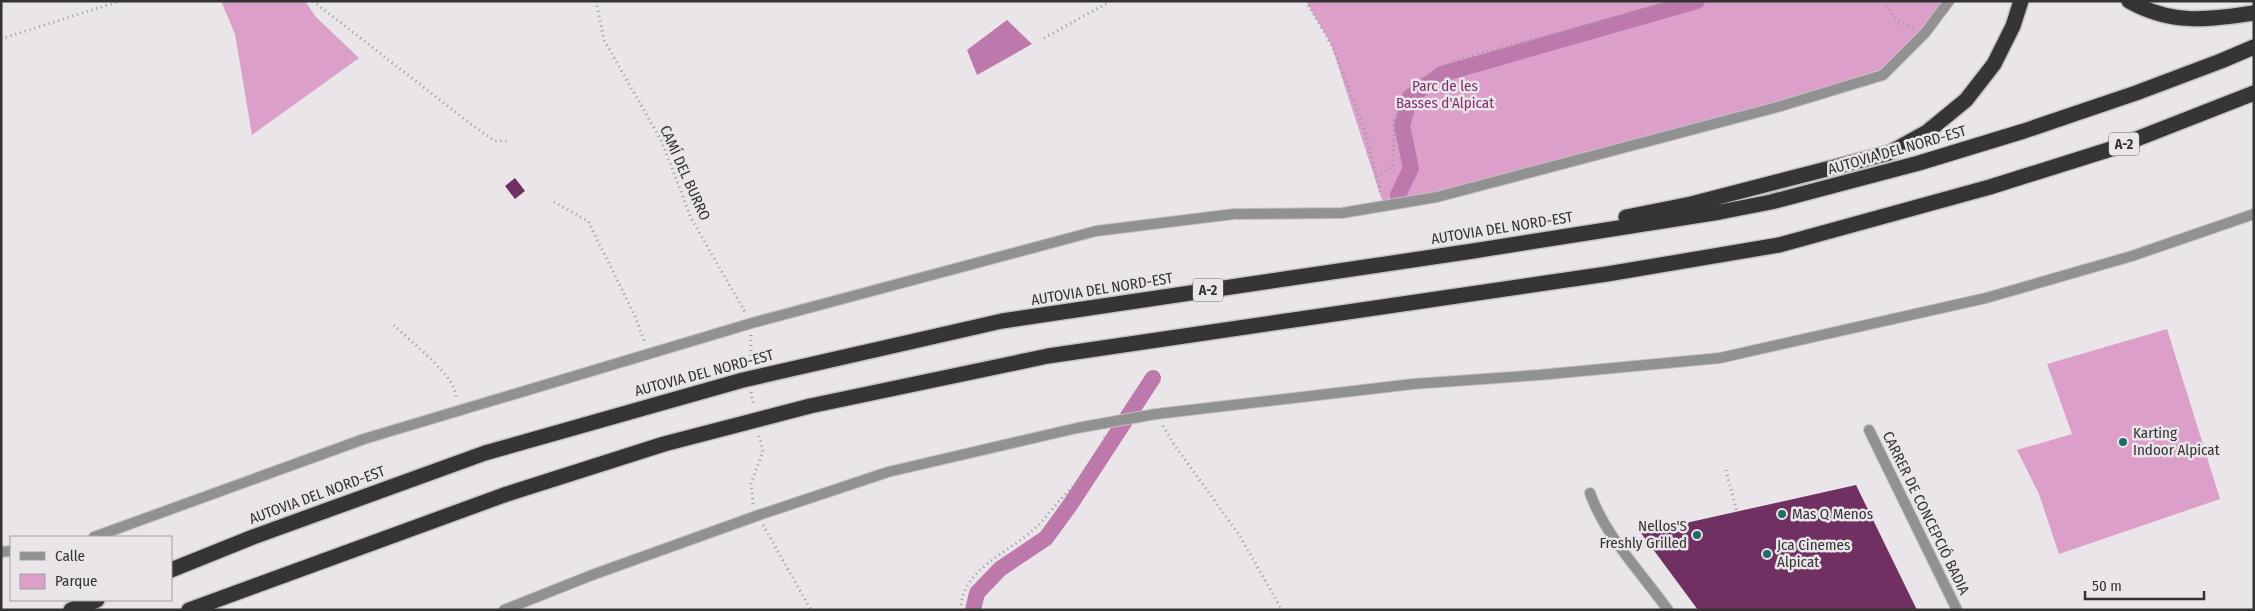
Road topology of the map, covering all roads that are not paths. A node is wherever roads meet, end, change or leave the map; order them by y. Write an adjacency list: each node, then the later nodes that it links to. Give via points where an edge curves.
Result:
1 (1948, 1): 11 (street, via 1925,33 1883,75 1772,109 1437,197 1342,213 1234,214 1096,231 752,323 364,439)
2 (2021, 1): 8 (highway, via 1994,64 1966,100 1927,132 1889,153 1691,204)
3 (2129, 1): 4 (highway, via 2144,10 2174,18 2211,20)
4 (2254, 13)
5 (2254, 47): 8 (highway, AUTOVIA DEL NORD-EST / A-2, via 2024,131 1781,200)
6 (2254, 93): 15 (highway, A-2, via 2111,149 1990,187 1779,245 1607,274 1048,356 810,406 664,444 504,495)
7 (2254, 214): 16 (street, via 2132,256 1986,298 1720,358 1413,384 1111,421 888,472 592,575)
8 (1473, 251): 12 (highway, AUTOVIA DEL NORD-EST / A-2, via 1002,321 742,380 484,453)
9 (1869, 430): 18 (street, CARRER DE CONCEPCIÓ BADIA)
10 (1590, 493): 17 (street, via 1597,513)
11 (97, 536)
12 (172, 570)
13 (94, 601): 14 (highway)
14 (71, 610)
15 (189, 610)
16 (504, 610)
17 (1668, 610)
18 (1957, 610)

